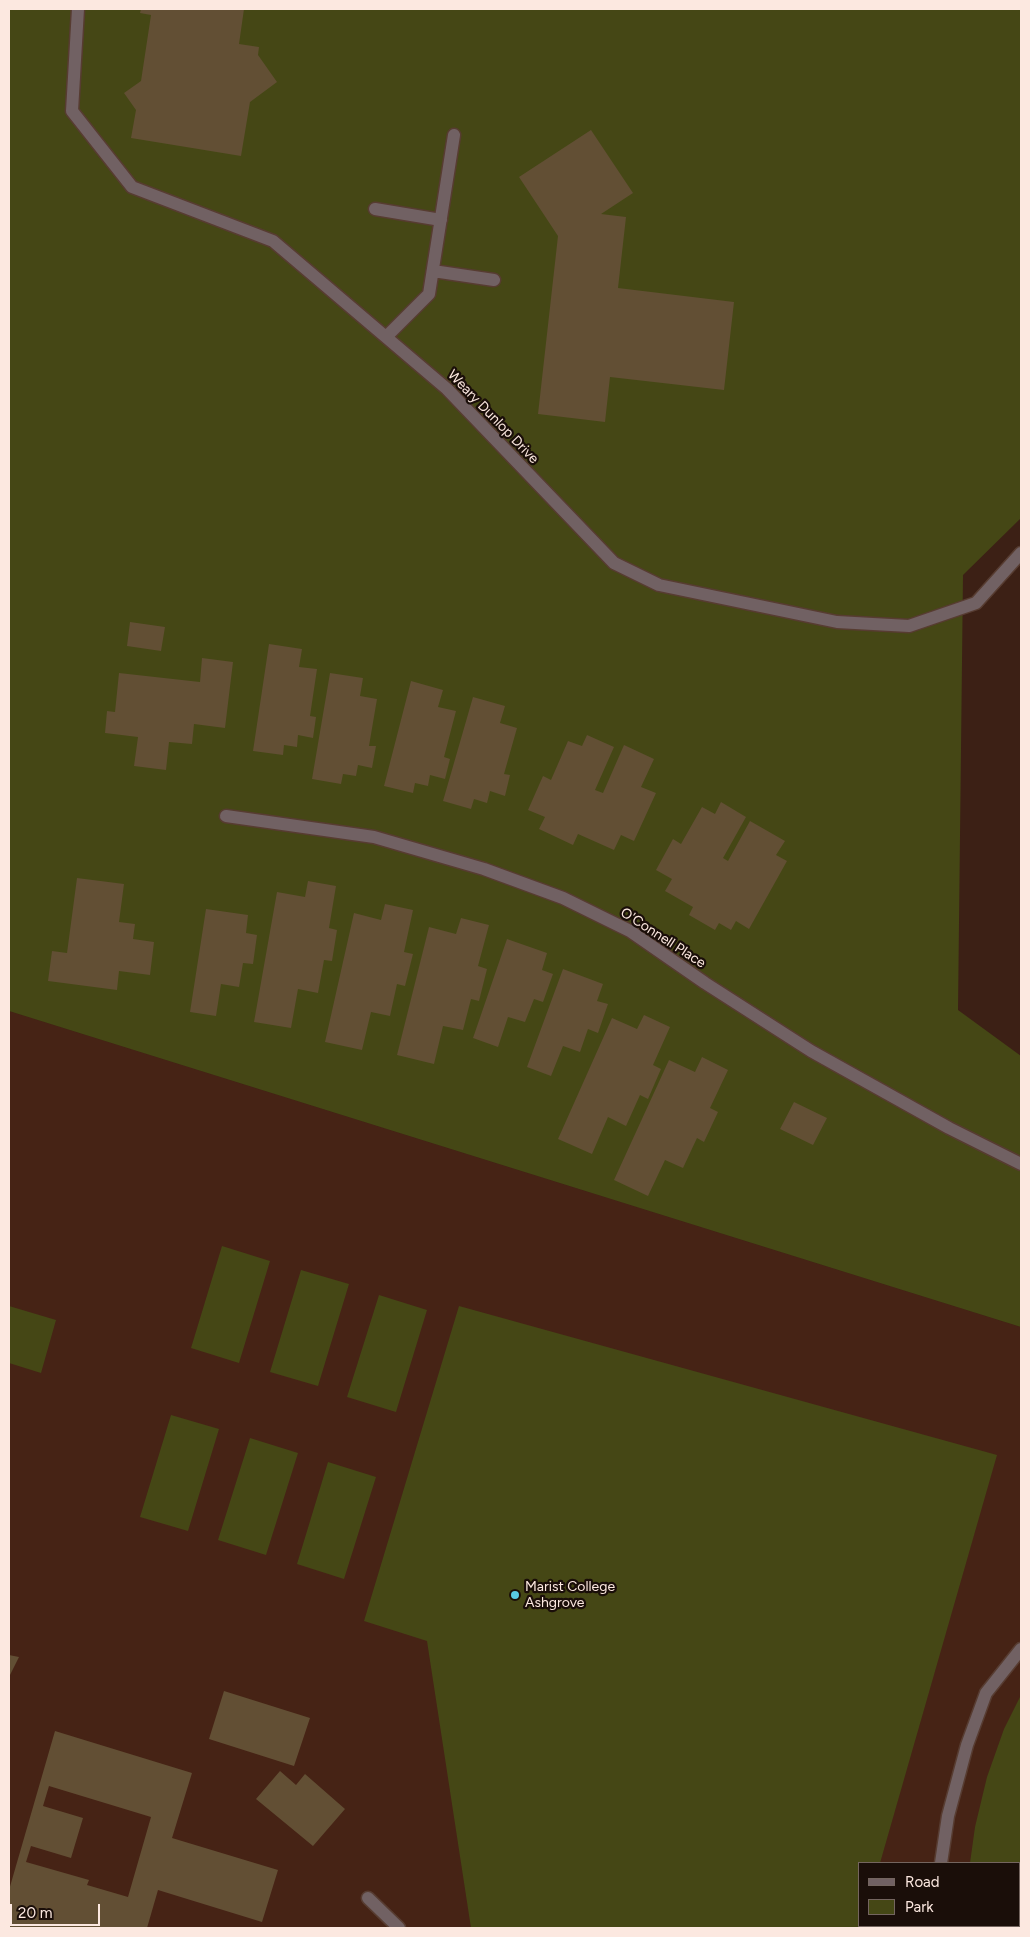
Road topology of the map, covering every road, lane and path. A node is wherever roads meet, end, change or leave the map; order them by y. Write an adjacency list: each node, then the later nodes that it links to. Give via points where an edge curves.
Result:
1 (78, 9): 7 (street, Weary Dunlop Drive, via 72,111 132,187 273,241)
2 (454, 135): 4 (street)
3 (375, 208): 4 (street)
4 (441, 220): 5 (street)
5 (433, 271): 6 (street); 7 (street, via 429,294)
6 (494, 280)
7 (387, 336): 8 (street, Weary Dunlop Drive, via 448,389 614,563 659,585 837,622 909,626 976,603)
8 (1021, 553)
9 (226, 816): 10 (street, O'Connell Place, via 374,837 484,869 563,898 630,931 811,1051)
10 (1021, 1164)
11 (1021, 1649): 12 (street, via 986,1693 967,1745 948,1816)
12 (941, 1862)
13 (368, 1898): 14 (street)
14 (399, 1928)

